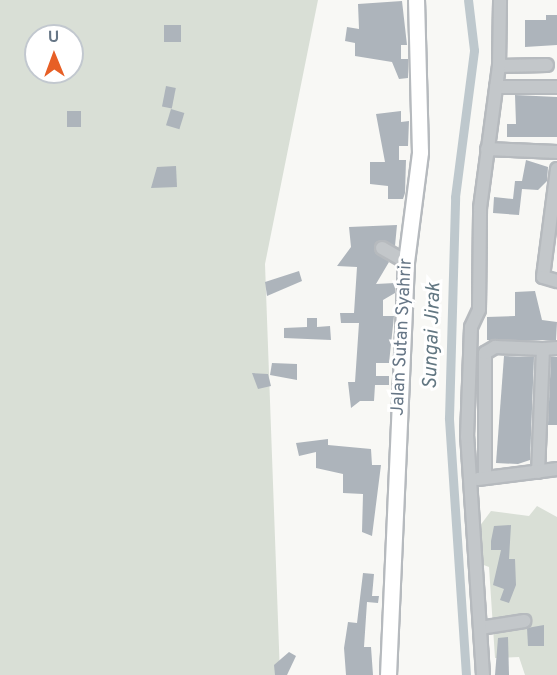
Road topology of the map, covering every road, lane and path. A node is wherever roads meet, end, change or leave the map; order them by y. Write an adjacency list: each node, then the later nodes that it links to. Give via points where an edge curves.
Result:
1 (416, 0): 12 (main road, Jalan Sutan Syahrir, via 420,152)
2 (500, 0): 4 (street)
3 (547, 65): 4 (street)
4 (499, 66): 5 (street)
5 (496, 87): 6 (street); 7 (street)
6 (557, 87)
7 (487, 148): 8 (street); 19 (street, via 478,236 479,310 470,335)
8 (557, 152)
9 (557, 169): 10 (street)
10 (553, 226): 13 (street, via 543,277)
11 (382, 248): 12 (street)
12 (406, 262): 22 (main road, Jalan Sutan Syahrir)
13 (557, 281)
14 (557, 348): 15 (street)
15 (543, 349): 17 (street); 18 (street, via 495,347 485,353)
16 (557, 469): 17 (street)
17 (538, 472): 18 (street)
18 (485, 478): 19 (street)
19 (468, 481): 21 (street)
20 (524, 621): 21 (street)
21 (480, 628): 23 (street)
22 (388, 675)
23 (483, 675)

